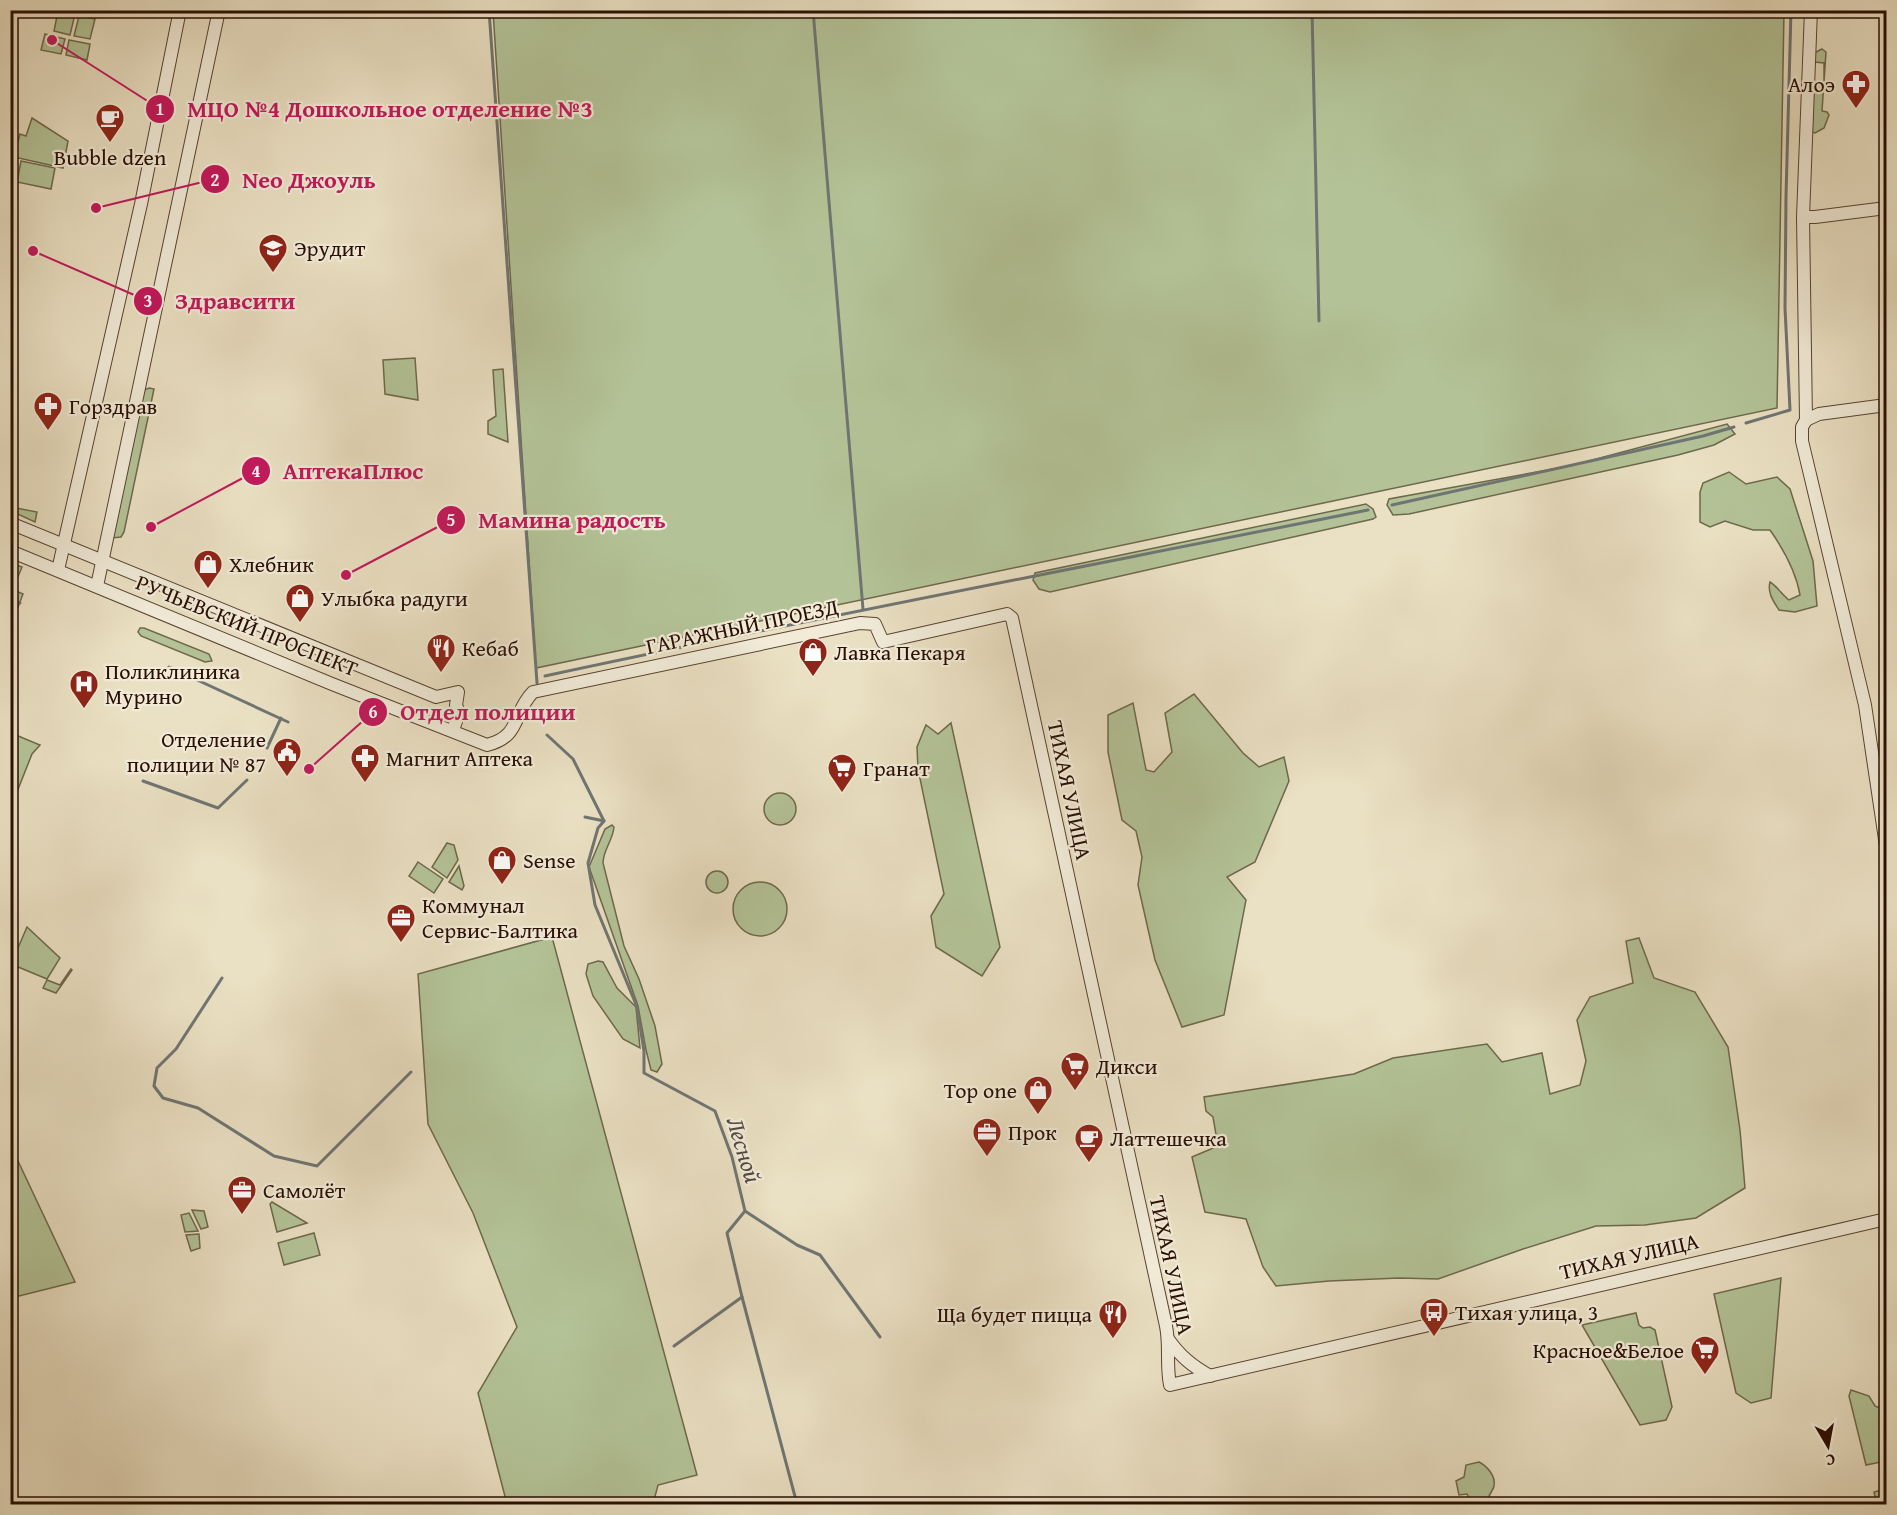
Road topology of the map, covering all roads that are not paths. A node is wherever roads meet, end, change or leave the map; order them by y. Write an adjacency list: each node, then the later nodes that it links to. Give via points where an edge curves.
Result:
1 (180, 10): 9 (street)
2 (219, 10): 11 (street)
3 (1811, 10): 5 (street)
4 (1887, 208): 5 (street)
5 (1803, 217): 7 (street)
6 (1887, 405): 7 (street, via 1820,414)
7 (1806, 420): 17 (street, via 1802,441 1865,705)
8 (10, 523): 9 (street)
9 (64, 546): 11 (street); 12 (street)
10 (10, 550): 12 (street, РУЧЬЕВСКИЙ ПРОСПЕКТ)
11 (103, 561): 13 (street); 15 (street, via 436,697 458,692 459,713)
12 (58, 570): 13 (street, РУЧЬЕВСКИЙ ПРОСПЕКТ)
13 (98, 586): 15 (street, РУЧЬЕВСКИЙ ПРОСПЕКТ)
14 (1007, 614): 16 (street, ГАРАЖНЫЙ ПРОЕЗД, via 883,642 875,624 860,623 533,692 522,705 511,732); 19 (street, ТИХАЯ УЛИЦА, via 1012,618)
15 (453, 730): 16 (street, РУЧЬЕВСКИЙ ПРОСПЕКТ, via 487,745)
16 (501, 741)
17 (1887, 846)
18 (1887, 1219): 20 (street, ТИХАЯ УЛИЦА)
19 (1168, 1339): 20 (street, via 1184,1359); 20 (street, ТИХАЯ УЛИЦА, via 1170,1385)
20 (1210, 1376)

